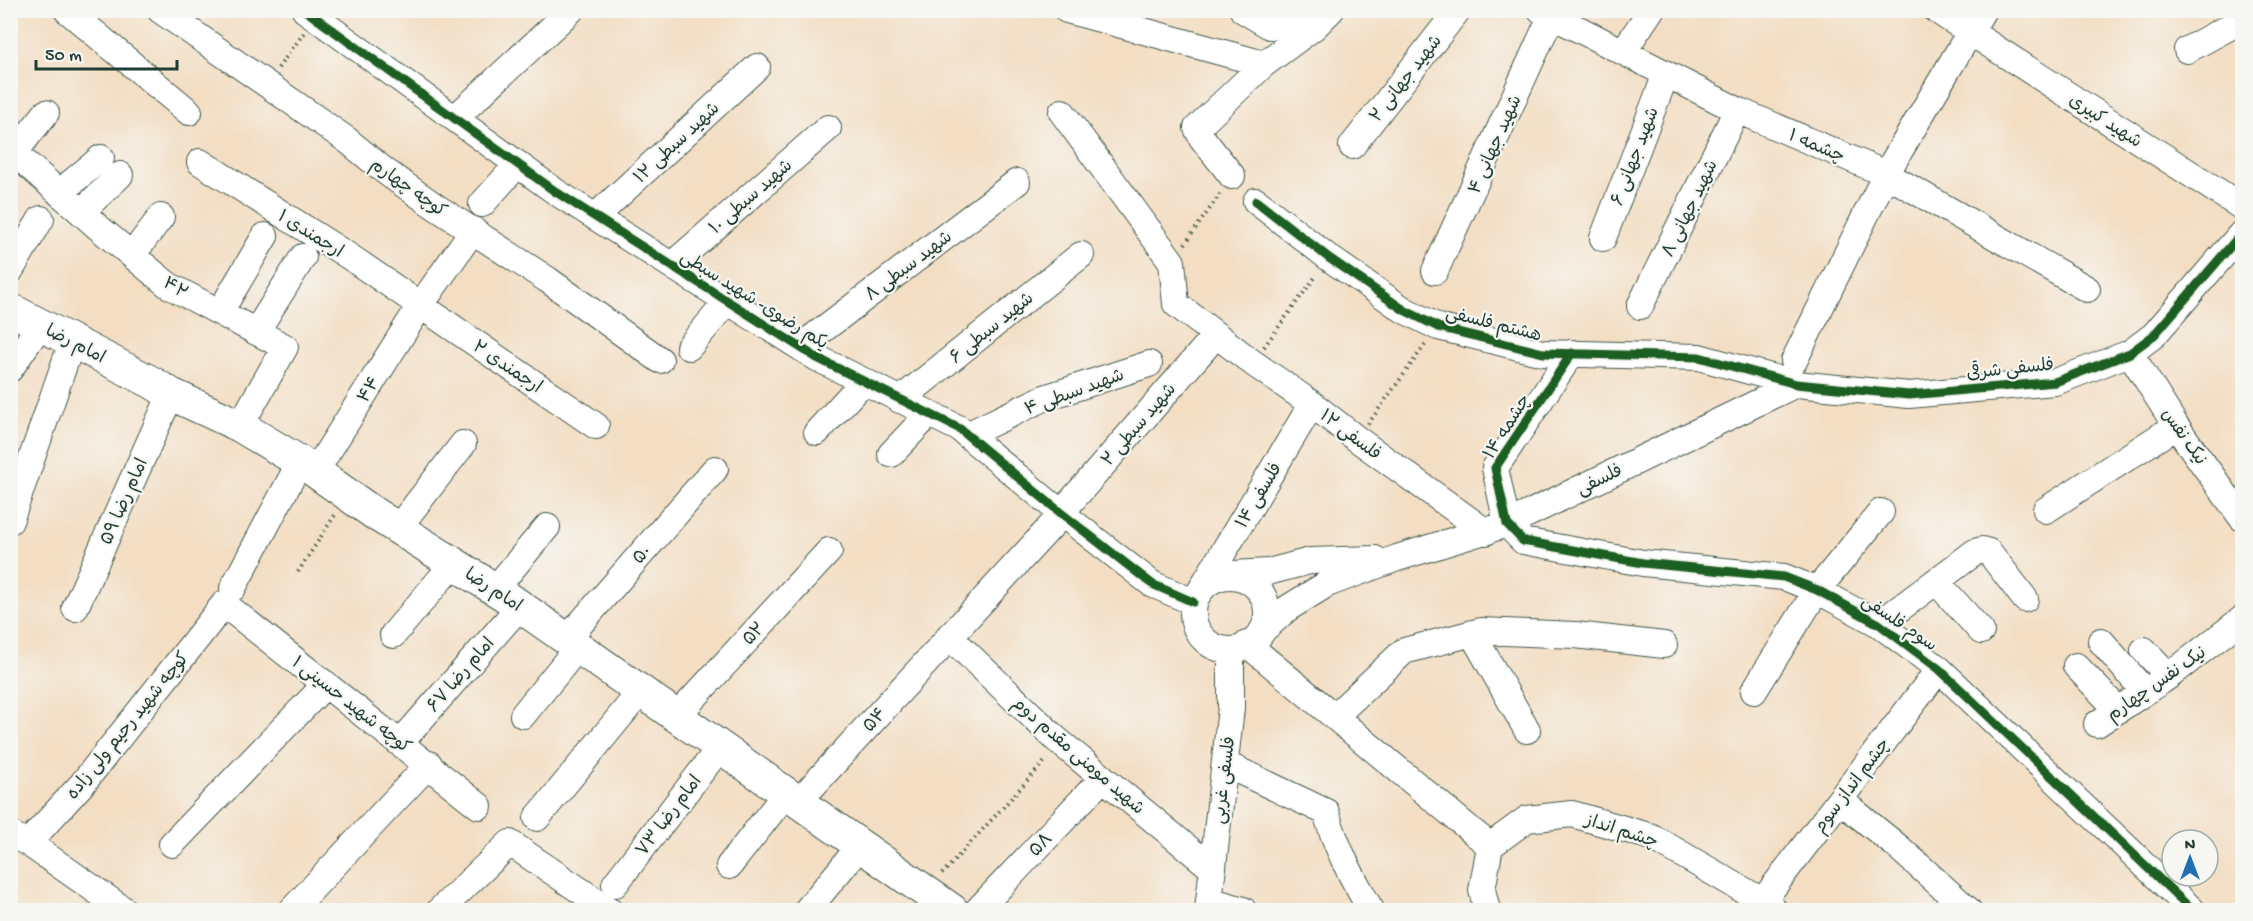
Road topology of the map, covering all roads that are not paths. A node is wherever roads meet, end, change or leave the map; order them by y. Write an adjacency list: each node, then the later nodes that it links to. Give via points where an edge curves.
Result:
1 (67, 10): 21 (street)
2 (160, 10): 43 (street, کوچه چهارم)
3 (571, 10): 24 (street)
4 (1067, 10): 17 (street)
5 (1243, 10): 12 (street, via 1270,26)
6 (1458, 10): 26 (street, ۲ شهید جهانی)
7 (1651, 10): 16 (street)
8 (1936, 10): 14 (street, شهید کبیری)
9 (1983, 10): 14 (street)
10 (1549, 12): 16 (street, چشمه ۱); 52 (street, ۴ شهید جهانی)
11 (314, 13): 24 (street, یکم رضوی- شهید سبطی)
12 (1322, 19): 17 (street)
13 (2242, 20): 15 (street)
14 (1970, 32): 31 (street); 38 (street, شهید کبیری)
15 (2187, 50)
16 (1623, 52): 19 (street, چشمه ۱)
17 (1264, 64): 33 (street, via 1197,128)
18 (757, 67): 41 (street, ۱۲ شهید سبطی)
19 (1665, 74): 20 (street, چشمه ۱); 46 (street, ۶ شهید جهانی)
20 (1737, 110): 31 (street, چشمه ۱); 56 (street, ۸ شهید جهانی)
21 (189, 112)
22 (1062, 112): 61 (street, ۱۲ فلسفی, via 1172,262 1176,304)
23 (46, 113): 27 (street)
24 (455, 118): 30 (street, یکم رضوی- شهید سبطی)
25 (828, 128): 50 (street, ۱۰ شهید سبطی)
26 (1352, 146)
27 (12, 151): 35 (street, ۴۲)
28 (101, 158): 35 (street)
29 (200, 162): 55 (street, ۱ ارجمندی)
30 (518, 164): 37 (street); 41 (street, یکم رضوی- شهید سبطی)
31 (1886, 174): 53 (street, چشمه ۱); 70 (street)
32 (120, 175): 39 (street)
33 (1233, 176)
34 (1017, 182): 64 (street, ۸ شهید سبطی)
35 (58, 193): 39 (street, ۴۲)
36 (1256, 201): 65 (street, هشتم فلسفی, via 1404,310 1438,327 1543,354)
37 (482, 204)
38 (2242, 207)
39 (81, 212): 47 (street, ۴۲)
40 (161, 217): 47 (street)
41 (595, 217): 50 (street, یکم رضوی- شهید سبطی)
42 (41, 219): 51 (street)
43 (473, 230): 55 (street, ۴۴); 67 (street, کوچه چهارم)
44 (2242, 233): 66 (street, فلسفی شرقی, via 2154,335)
45 (265, 236): 58 (street)
46 (1603, 238)
47 (132, 255): 58 (street, ۴۲, via 168,285)
48 (1081, 255): 73 (street, ۶ شهید سبطی)
49 (303, 257): 60 (street)
50 (672, 265): 54 (street, یکم رضوی- شهید سبطی)
51 (10, 271)
52 (1435, 271)
53 (2087, 289)
54 (728, 301): 63 (street); 64 (street, یکم رضوی- شهید سبطی)
55 (420, 306): 77 (street, ۲ ارجمندی); 83 (street, ۴۴)
56 (1640, 306)
57 (10, 309): 59 (main road, امام رضا)
58 (220, 312): 60 (street, ۴۲)
59 (40, 325): 62 (main road, امام رضا); 69 (street)
60 (256, 332): 76 (street, ۴۲, via 285,347)
61 (1216, 335): 74 (street, ۱۲ فلسفی); 88 (street, ۲ شهید سبطی)
62 (72, 342): 72 (main road, امام رضا); 89 (street)
63 (689, 347)
64 (800, 347): 71 (street, یکم رضوی- شهید سبطی)
65 (1572, 353): 70 (street, هشتم فلسفی, via 1699,357); 92 (street, ۱۴ چشمه, via 1495,468)
66 (2130, 354): 70 (street, فلسفی شرقی, via 2055,382 1909,394); 78 (street, نیک نفس)
67 (660, 360)
68 (1149, 364): 80 (street, ۴ شهید سبطی, via 1044,398)
69 (10, 369)
70 (1795, 372): 92 (street, فلسفی)
71 (863, 382): 73 (street, یکم رضوی- شهید سبطی); 79 (street)
72 (171, 394): 76 (main road, امام رضا); 103 (street, ۵۹ امام رضا)
73 (900, 400): 75 (street, یکم رضوی- شهید سبطی)
74 (1312, 404): 92 (street, ۱۲ فلسفی, via 1357,439); 99 (street, ۱۴ فلسفی)
75 (929, 414): 80 (street, یکم رضوی- شهید سبطی); 82 (street)
76 (240, 426): 83 (main road, امام رضا)
77 (596, 426)
78 (2176, 426): 85 (street, نیک نفس); 86 (street)
79 (817, 432)
80 (968, 435): 88 (street, یکم رضوی- شهید سبطی)
81 (463, 444): 91 (street)
82 (891, 454)
83 (307, 467): 91 (main road, امام رضا); 100 (street, ۴۴)
84 (715, 469): 112 (street, ۵۰)
85 (2240, 506)
86 (2046, 510)
87 (1881, 512): 98 (street)
88 (1057, 519): 99 (street, یکم رضوی- شهید سبطی, via 1152,584); 109 (street, ۲ شهید سبطی)
89 (10, 521)
90 (547, 527): 101 (street, امام رضا ۶۷)
91 (398, 528): 95 (main road, امام رضا)
92 (1497, 528): 94 (street, فلسفی); 98 (street, سوم فلسفی, via 1523,541 1643,563 1784,577)
93 (829, 551): 123 (street, ۵۲)
94 (1397, 558): 96 (street, via 1310,561 1268,572); 111 (street, via 1327,584 1288,608)
95 (454, 563): 101 (main road, امام رضا); 108 (street)
96 (1228, 575): 99 (street); 111 (street, via 1252,582 1263,594 1268,611)
97 (1936, 581): 102 (street, via 1982,550 1989,552); 105 (street); 106 (street)
98 (1817, 590): 105 (street, سوم فلسفی); 120 (street)
99 (1198, 594): 111 (street, via 1193,621 1202,638 1215,647)
100 (228, 596): 118 (street, کوچه شهید حسینی ۱); 135 (street, کوچه شهید رحیم ولی زاده, via 83,783)
101 (508, 598): 112 (main road, امام رضا); 126 (street, امام رضا ۶۷)
102 (2025, 598)
103 (75, 608)
104 (2242, 620): 117 (street, نیک نفس چهارم)
105 (1879, 624): 116 (street, سوم فلسفی)
106 (1981, 631)
107 (1472, 633): 113 (street, via 1575,634); 124 (street, via 1404,651); 125 (street)
108 (393, 636)
109 (949, 636): 130 (street, شهید مومنی مقدم دوم); 131 (street, ۵۴)
110 (2101, 641): 121 (street)
111 (1247, 642): 124 (street); 129 (street, فلسفی غربی, via 1232,708)
112 (572, 643): 119 (main road, امام رضا); 122 (street, ۵۰)
113 (1664, 645)
114 (2144, 650): 117 (street)
115 (2076, 666): 121 (street, نیک نفس چهارم, via 2108,717)
116 (1939, 669): 132 (street, چشم انداز سوم); 155 (street, سوم فلسفی)
117 (2169, 676): 121 (street, نیک نفس چهارم)
118 (326, 684): 126 (street, کوچه شهید حسینی ۱); 136 (street)
119 (642, 691): 123 (main road, امام رضا); 134 (street)
120 (1754, 691)
121 (2145, 692)
122 (523, 715)
123 (677, 716): 127 (main road, امام رضا)
124 (1334, 717): 138 (street)
125 (1527, 730)
126 (401, 742): 128 (street, کوچه شهید حسینی ۱)
127 (721, 746): 131 (main road, امام رضا); 141 (street, امام رضا ۷۳)
128 (429, 764): 133 (street, کوچه شهید حسینی ۱); 145 (street)
129 (1225, 764): 140 (street, فلسفی غربی); 152 (street, via 1326,812 1348,869)
130 (1103, 778): 140 (street, شهید مومنی مقدم دوم); 150 (street, ۵۸)
131 (793, 797): 137 (main road, امام رضا); 139 (street, ۵۴)
132 (1840, 800): 143 (street, چشم انداز سوم); 154 (street)
133 (479, 806)
134 (537, 819)
135 (19, 838): 144 (street)
136 (172, 844)
137 (861, 845): 148 (street); 149 (main road, امام رضا)
138 (1490, 846): 143 (street, چشم انداز, via 1527,819 1572,814 1652,837); 153 (street, via 1482,890)
139 (729, 866)
140 (1213, 869): 142 (street, فلسفی غربی)
141 (615, 884)
142 (1209, 905): 151 (street)
143 (1768, 906)
144 (124, 910)
145 (292, 910)
146 (440, 910): 147 (street, via 510,843)
147 (609, 910)
148 (807, 910)
149 (951, 910)
150 (978, 910)
151 (1243, 910)
152 (1371, 910)
153 (1487, 910)
154 (1968, 910)
155 (2192, 910)

